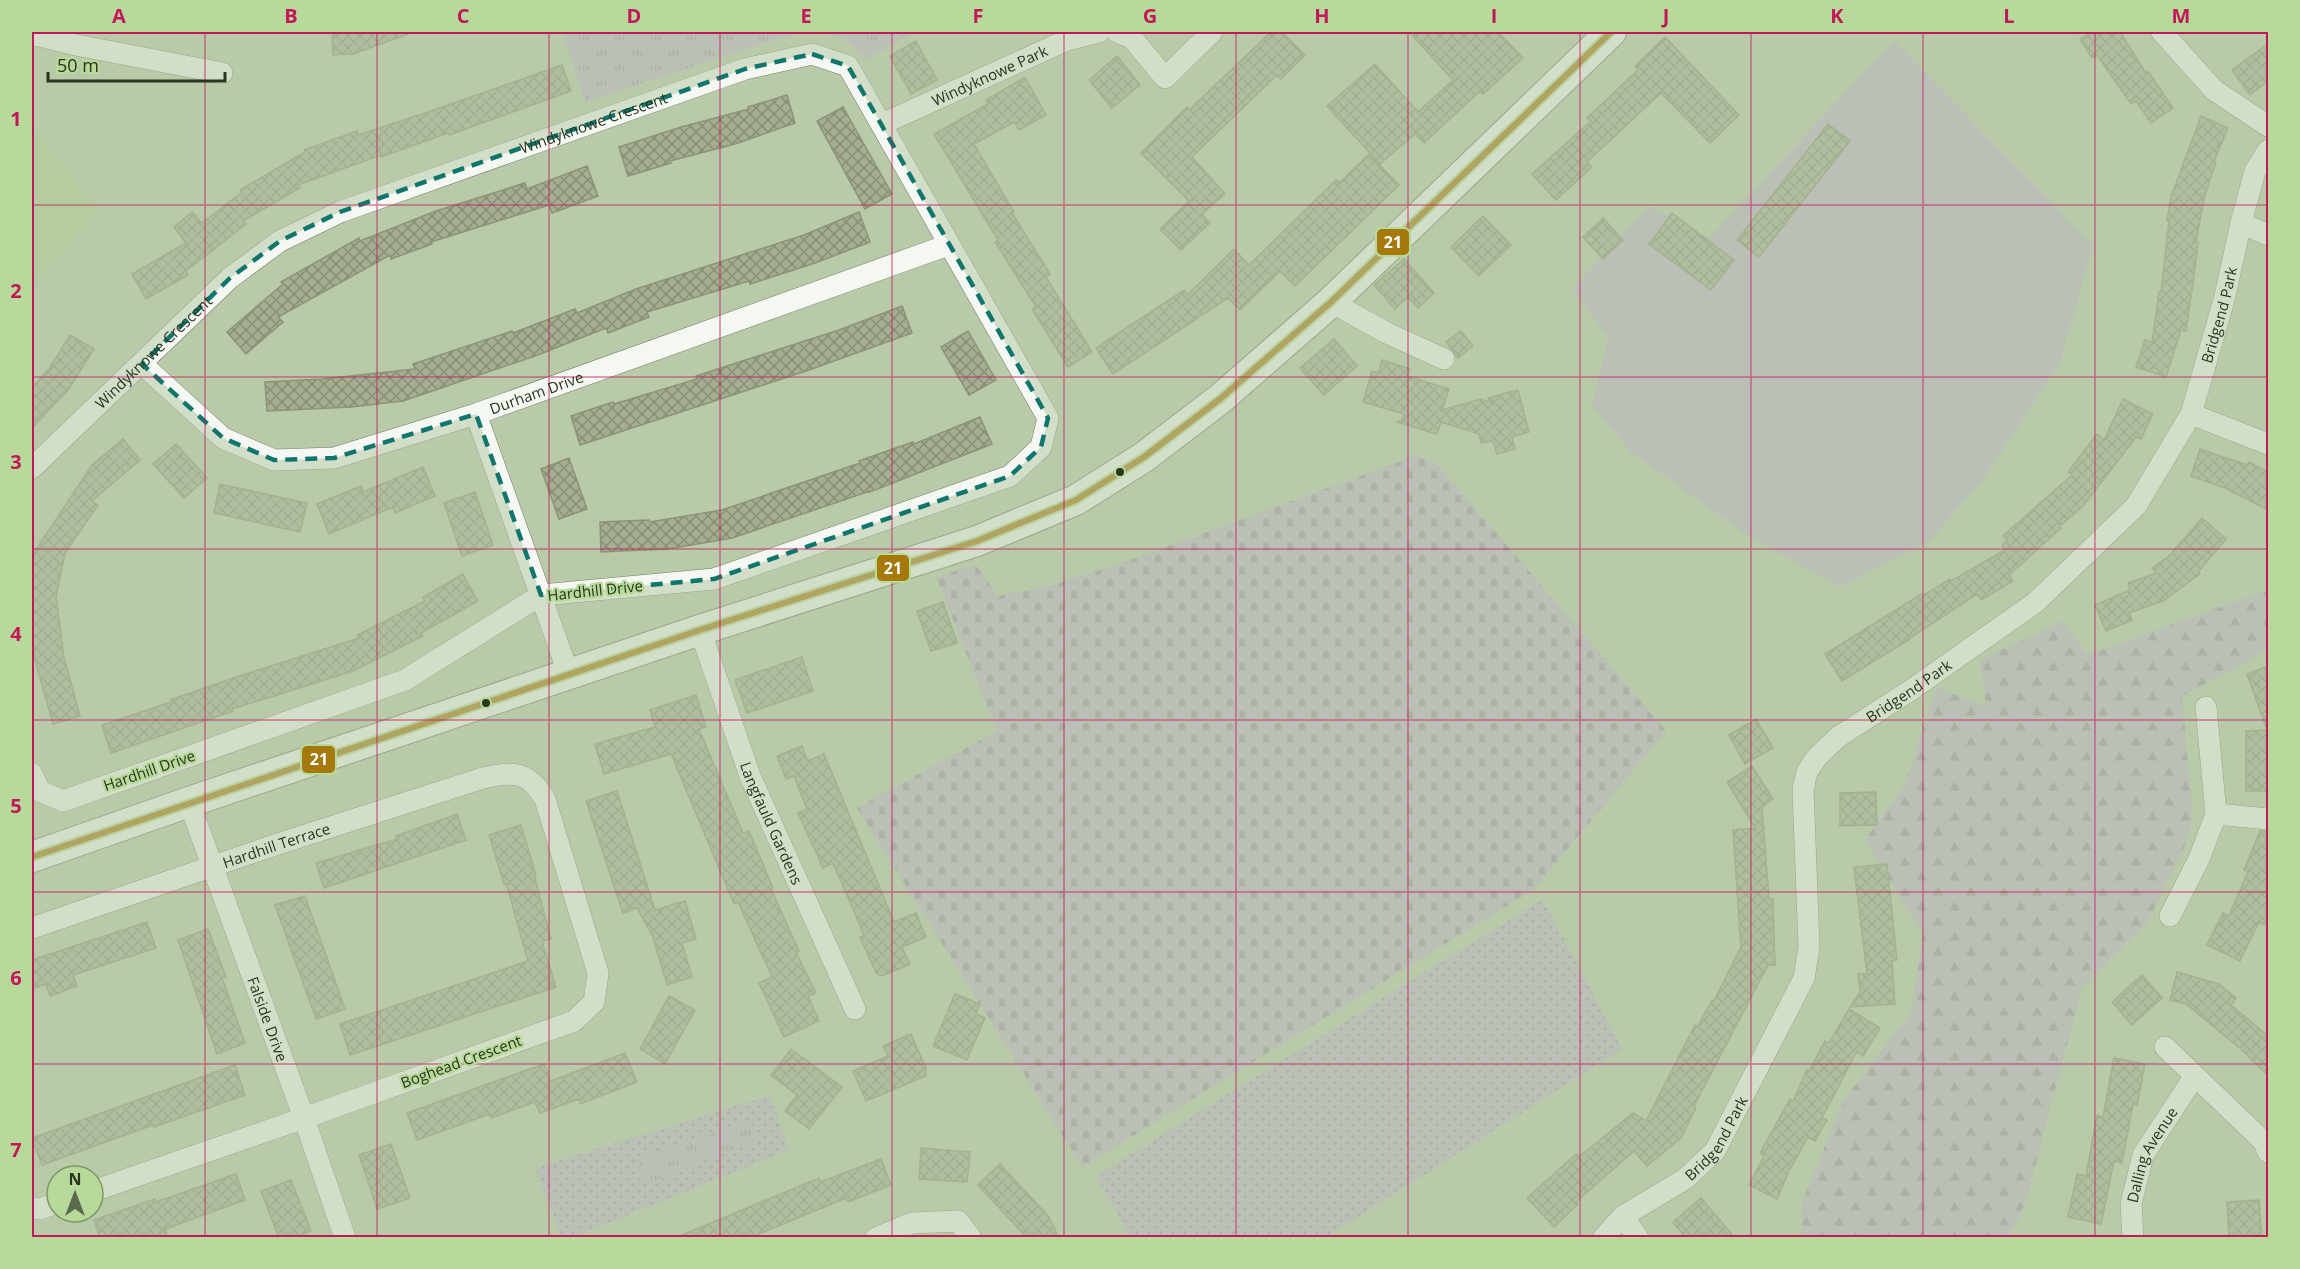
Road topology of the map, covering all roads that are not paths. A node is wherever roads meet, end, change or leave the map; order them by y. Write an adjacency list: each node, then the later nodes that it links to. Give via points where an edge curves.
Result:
1 (1099, 32): 8 (street, Windyknowe Park, via 1067,40)
2 (1118, 32): 3 (street, via 1132,38 1165,78)
3 (1212, 32)
4 (1611, 32): 14 (main road)
5 (2162, 32): 9 (street, via 2214,90)
6 (32, 34): 7 (street)
7 (222, 73)
8 (882, 124): 13 (street, Windyknowe Crescent); 16 (street, Windyknowe Crescent, via 848,66 812,54 746,69 340,212 280,241 231,278)
9 (2268, 126)
10 (2268, 150): 11 (street, Bridgend Park, via 2255,171)
11 (2241, 223): 12 (street); 18 (street, Bridgend Park, via 2224,300)
12 (2268, 235)
13 (948, 245): 17 (street, Durham Drive); 19 (street, Windyknowe Crescent)
14 (1331, 302): 15 (street); 23 (main road, via 1220,399 1144,457 1076,500 977,541)
15 (1444, 359)
16 (142, 364): 17 (street, Durham Drive, via 223,438 274,460 334,458); 21 (street, Windyknowe Crescent)
17 (476, 414): 22 (street)
18 (2191, 414): 20 (street); 41 (street, Bridgend Park, via 2136,506 2036,602 1838,737 1807,772 1803,789 1809,947 1804,978 1714,1151 1685,1179)
19 (1048, 418): 22 (street, Hardhill Drive, via 1041,447 1010,476 714,579)
20 (2268, 444)
21 (32, 468)
22 (541, 595): 24 (street); 26 (street, Hardhill Drive, via 405,680 63,801 40,791)
23 (700, 630): 24 (main road); 35 (street, Langfauld Gardens, via 750,776)
24 (569, 675): 28 (main road)
25 (2206, 707): 29 (street)
26 (32, 774)
27 (524, 776): 32 (street, Hardhill Terrace, via 505,773 483,778); 38 (street, Boghead Crescent, via 536,784 545,799 598,973 594,1002 574,1020)
28 (189, 802): 31 (main road); 32 (street, Falside Drive)
29 (2216, 814): 30 (street); 33 (street, via 2199,859)
30 (2268, 819)
31 (32, 857)
32 (214, 867): 34 (street, Hardhill Terrace); 38 (street, Falside Drive)
33 (2170, 916)
34 (32, 928)
35 (855, 1009)
36 (2165, 1047): 37 (street)
37 (2194, 1077): 39 (street, via 2264,1142); 47 (street, Dalling Avenue, via 2143,1155 2131,1204)
38 (304, 1118): 40 (street, Boghead Crescent); 42 (street, Falside Drive)
39 (2268, 1152)
40 (105, 1187)
41 (1623, 1216): 45 (street, Bridgend Park); 46 (street)
42 (345, 1238)
43 (876, 1238): 44 (street, via 912,1223 958,1221)
44 (971, 1238)
45 (1603, 1238)
46 (1638, 1238)
47 (2133, 1238)

